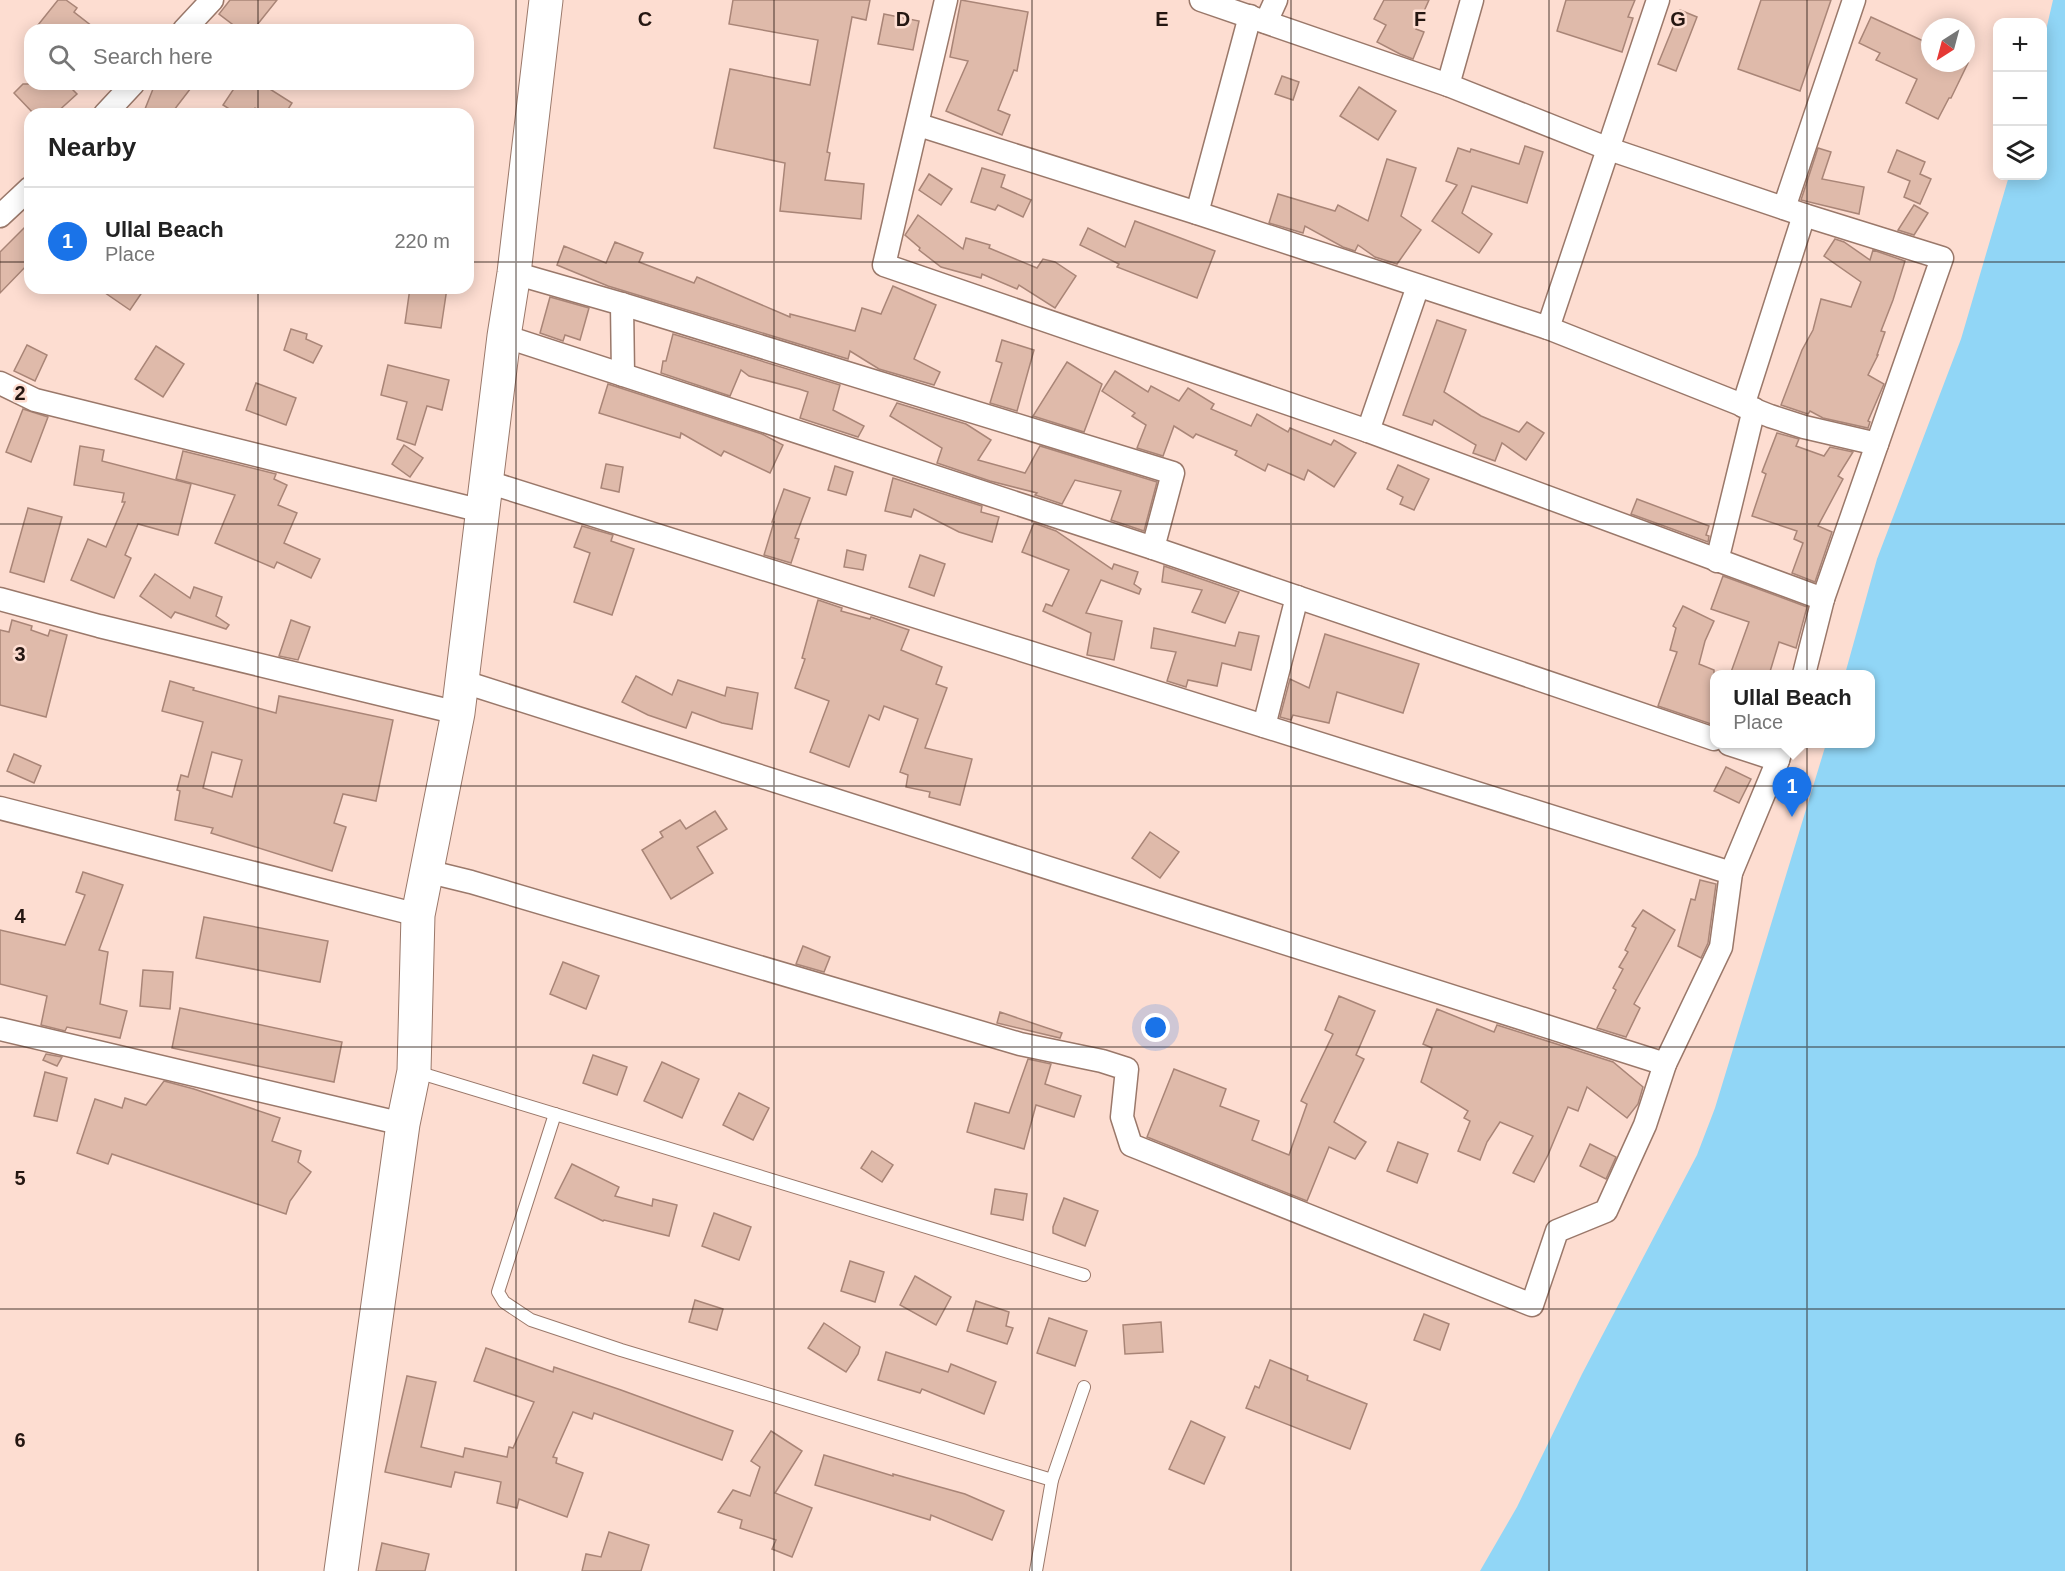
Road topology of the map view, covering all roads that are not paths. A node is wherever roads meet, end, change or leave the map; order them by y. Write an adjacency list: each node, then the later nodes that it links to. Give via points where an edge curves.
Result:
1 (212, 0): 10 (street)
2 (546, 0): 20 (street)
3 (946, 0): 14 (street)
4 (1201, 0): 9 (street)
5 (1276, 0): 9 (street)
6 (1472, 0): 11 (street)
7 (1658, 0): 15 (street)
8 (1854, 0): 17 (street)
9 (1258, 19): 11 (street); 18 (street)
10 (190, 24)
11 (1448, 85): 15 (street)
12 (127, 90): 13 (street)
13 (111, 108)
14 (919, 125): 18 (street); 28 (street, via 884,265)
15 (1608, 148): 17 (street); 23 (street)
16 (24, 194): 19 (street)
17 (1794, 212): 27 (street); 29 (street, via 1942,258)
18 (1197, 213): 21 (street)
19 (0, 216)
20 (514, 273): 22 (street); 24 (street)
21 (1418, 286): 23 (street); 28 (street)
22 (622, 304): 25 (street); 31 (street, via 1173,473)
23 (1548, 328): 27 (street)
24 (504, 336): 25 (street); 30 (street)
25 (623, 375): 31 (street)
26 (0, 383): 30 (street, via 35,400)
27 (1748, 408): 29 (street, via 1804,427); 32 (street)
28 (1368, 431): 32 (street)
29 (1877, 444): 35 (street)
30 (484, 498): 37 (street); 39 (street, via 491,483)
31 (1153, 548): 33 (street)
32 (1717, 561): 35 (street)
33 (1297, 597): 39 (street); 40 (street)
34 (0, 599): 38 (street)
35 (1823, 599): 36 (street)
36 (1805, 670)
37 (461, 681): 38 (street); 48 (street)
38 (458, 713): 44 (street)
39 (1264, 726): 45 (street)
40 (1710, 738)
41 (1754, 748): 42 (street)
42 (1780, 752): 45 (street)
43 (0, 808): 46 (street)
44 (426, 871): 46 (street); 48 (street, via 1020,1044 1102,1060 1127,1069 1122,1117 1131,1145 1532,1305 1557,1231 1606,1211 1645,1125)
45 (1731, 873): 48 (street, via 1721,947)
46 (418, 915): 49 (street)
47 (0, 1029): 51 (street)
48 (1665, 1064)
49 (414, 1071): 50 (lane); 51 (street)
50 (555, 1114): 52 (lane); 54 (lane, via 498,1292 504,1302 531,1320 621,1350)
51 (403, 1124): 55 (street)
52 (1084, 1275)
53 (1084, 1387): 54 (lane)
54 (1052, 1480): 56 (lane)
55 (341, 1571)
56 (1036, 1571)

